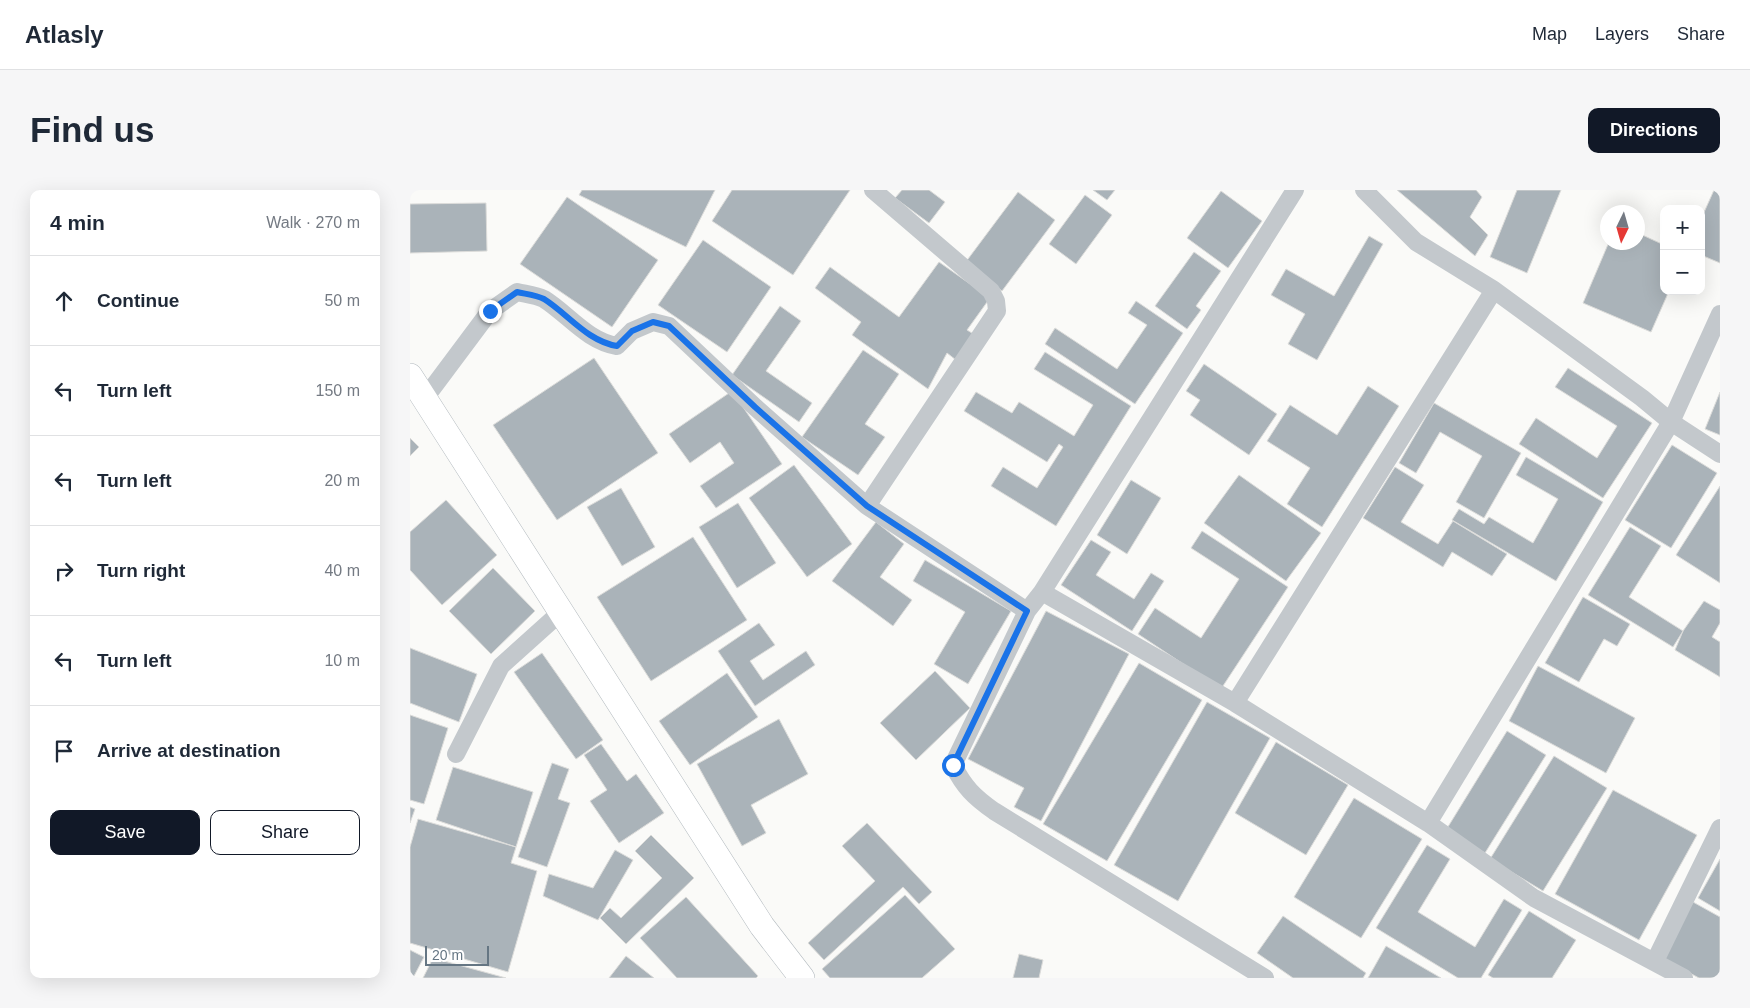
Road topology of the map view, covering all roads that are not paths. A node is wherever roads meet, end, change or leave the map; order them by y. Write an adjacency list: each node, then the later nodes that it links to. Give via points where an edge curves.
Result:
1 (873, 190): 10 (street, via 991,291 997,311)
2 (1295, 190): 11 (street)
3 (1364, 190): 4 (street, via 1416,242)
4 (1494, 290): 8 (street); 14 (street)
5 (1720, 314): 8 (street)
6 (410, 376): 7 (main road)
7 (424, 398): 10 (street, via 490,311 517,292 542,298 605,344 617,346 632,331 653,322 669,326); 13 (main road)
8 (1671, 422): 9 (street); 16 (street)
9 (1720, 454)
10 (867, 506): 12 (street)
11 (1042, 592): 12 (street); 14 (street)
12 (1027, 611): 20 (street, via 953,765 960,778 972,795 994,811)
13 (561, 612): 15 (street, via 501,666); 19 (main road, via 762,926)
14 (1235, 703): 16 (street)
15 (456, 754)
16 (1428, 823): 18 (street, via 1534,898)
17 (1720, 828): 18 (street)
18 (1655, 961): 21 (street)
19 (802, 978)
20 (1265, 978)
21 (1684, 978)

